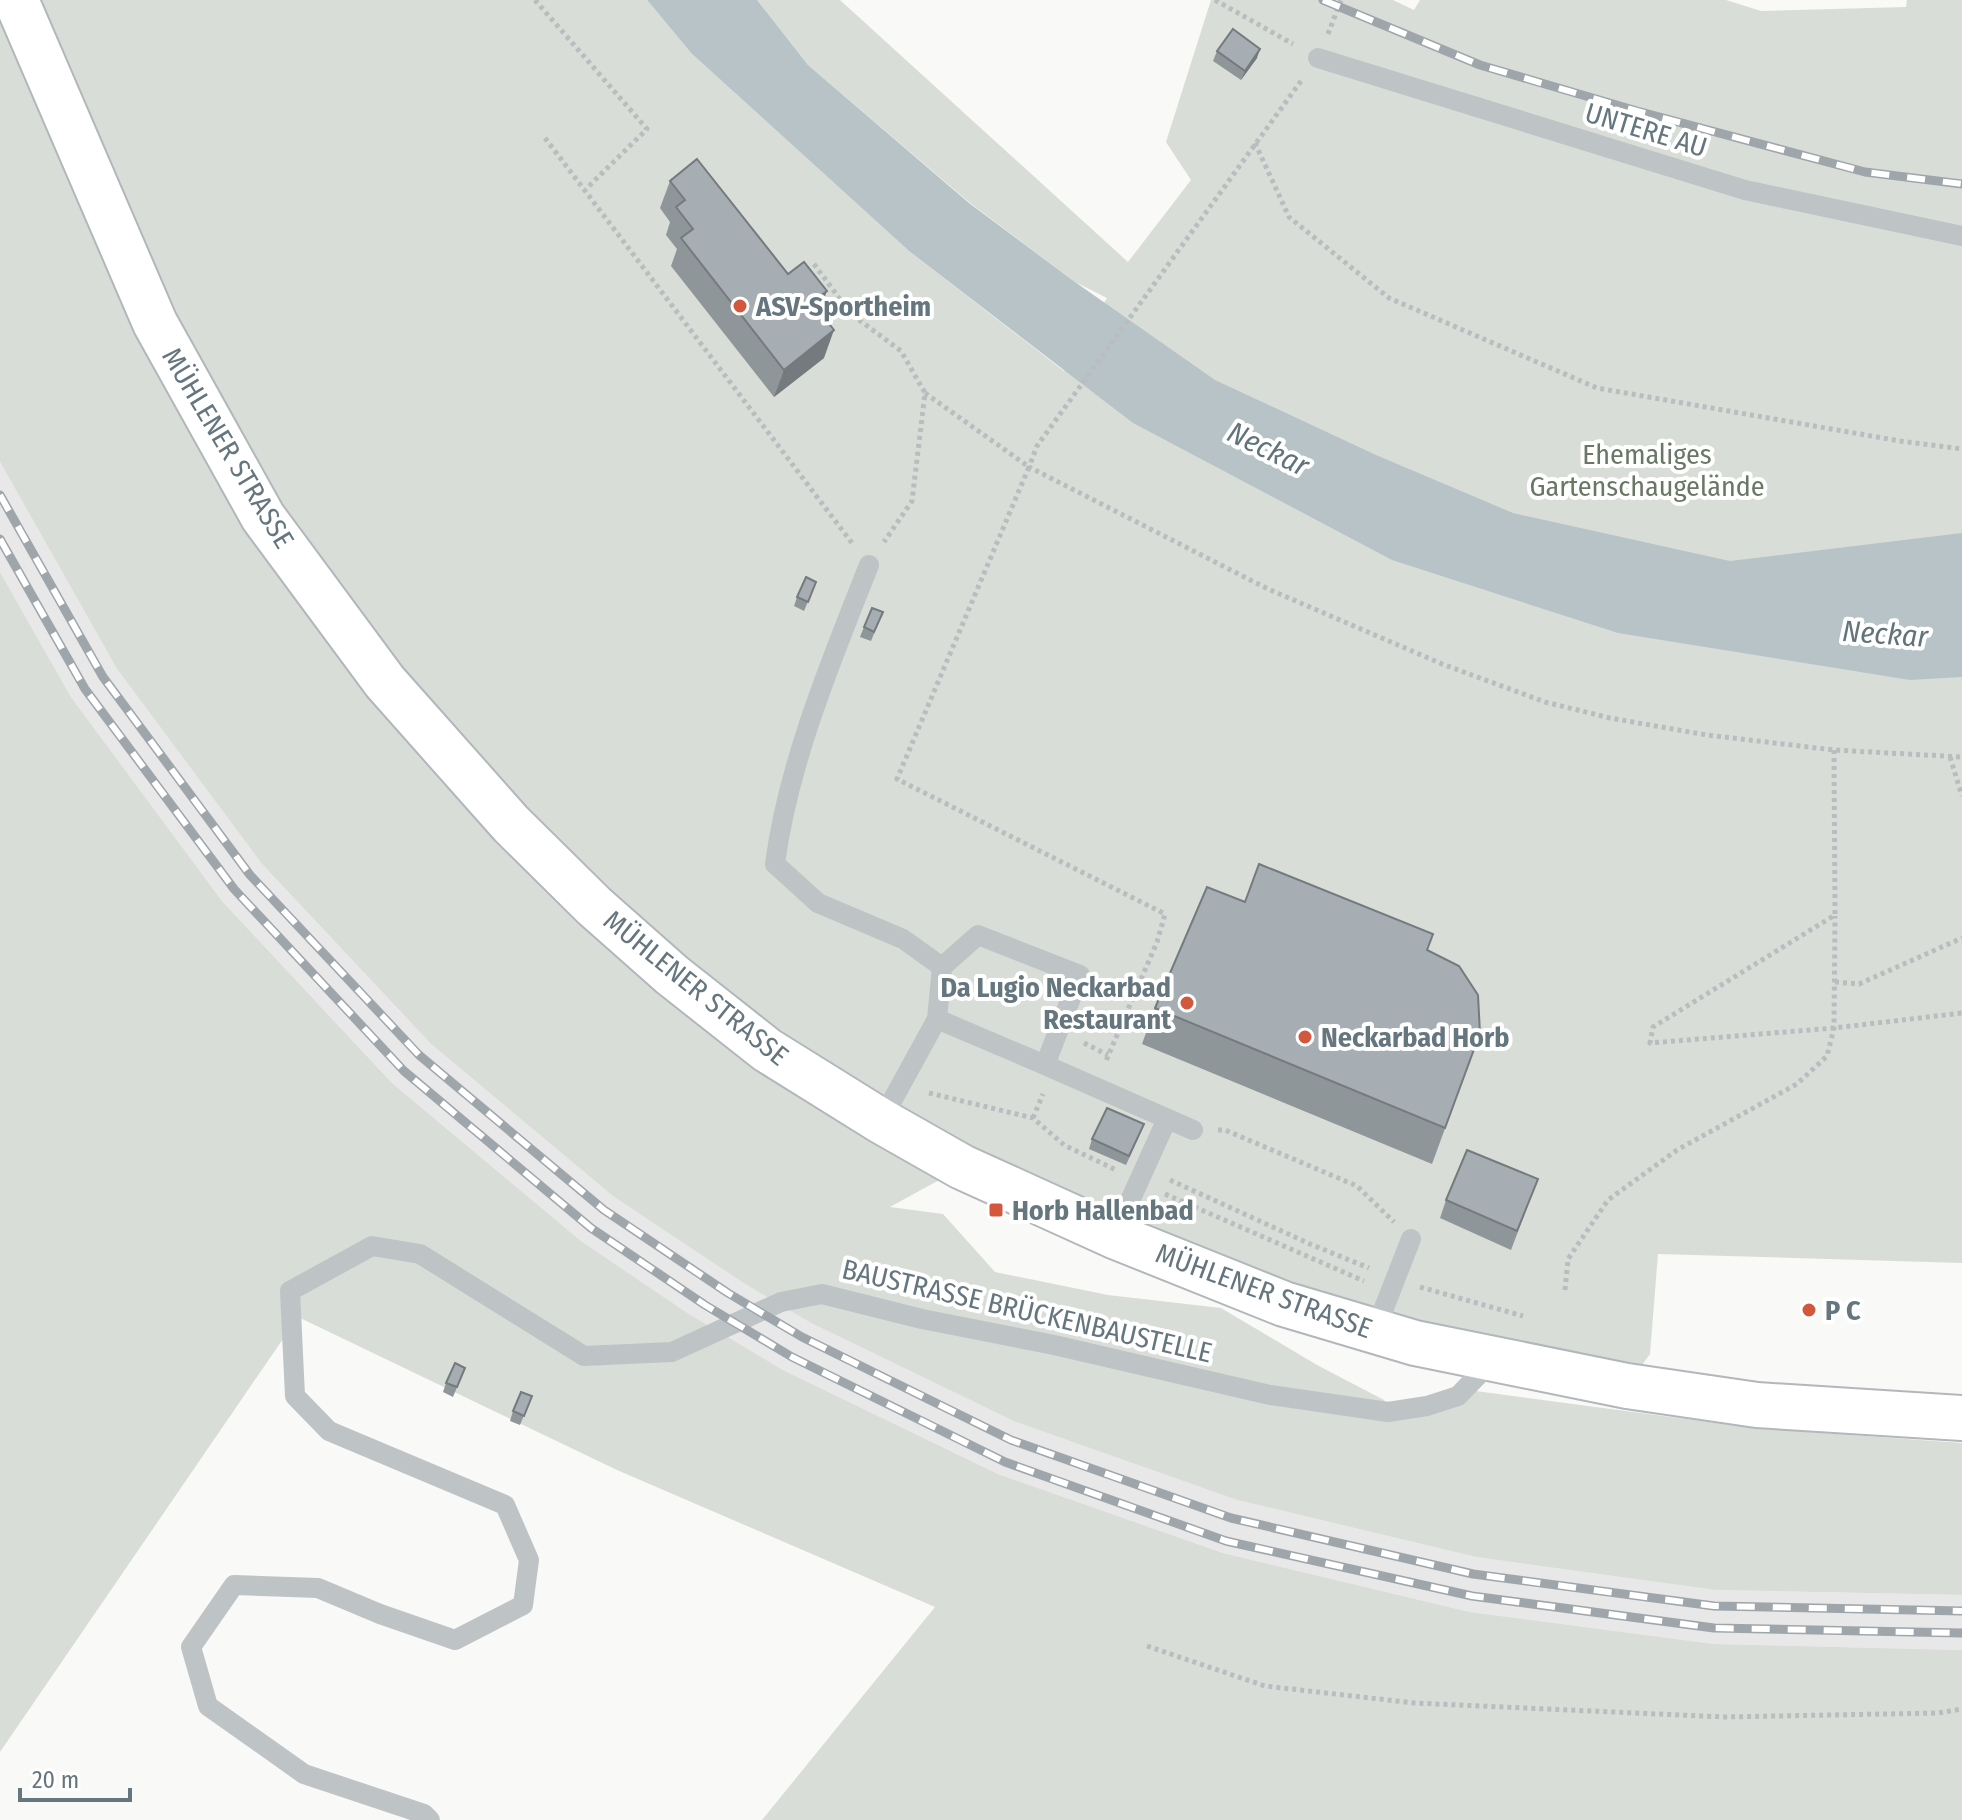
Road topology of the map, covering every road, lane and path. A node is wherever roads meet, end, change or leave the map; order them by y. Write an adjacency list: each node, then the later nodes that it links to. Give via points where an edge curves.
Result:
1 (16, 0): 27 (main road, MÜHLENER STRASSE, via 155,323 263,517 385,682 511,824 661,965 767,1050)
2 (535, 0): 7 (path, via 647,129)
3 (1215, 0): 4 (path)
4 (1318, 58): 6 (path); 8 (lane, UNTERE AU, via 1745,190)
5 (545, 138): 7 (path)
6 (1255, 142): 11 (path, via 1289,217 1389,298 1597,388); 12 (path, via 1037,446)
7 (586, 189): 13 (path)
8 (1962, 236)
9 (814, 264): 10 (path, via 851,314 901,351)
10 (925, 393): 12 (path); 13 (path, via 912,501)
11 (1962, 449)
12 (1029, 467): 14 (path, via 1268,589 1545,702 1707,735); 26 (path, via 897,779 1165,914)
13 (869, 565): 20 (lane, via 829,665 781,817 775,864 818,903 903,939)
14 (1834, 750): 15 (path); 18 (path)
15 (1950, 757): 16 (path); 17 (path)
16 (1962, 757)
17 (1962, 796)
18 (1835, 915): 21 (path); 24 (path, via 1653,1027 1650,1043)
19 (1962, 938): 21 (path, via 1859,984)
20 (942, 967): 23 (lane); 25 (lane, via 978,935 1080,975)
21 (1835, 982): 24 (path)
22 (1962, 1013): 24 (path)
23 (937, 1019): 25 (lane); 27 (lane)
24 (1834, 1028): 33 (path, via 1827,1056 1797,1084 1677,1150 1608,1200 1568,1259)
25 (1045, 1065): 26 (lane)
26 (1094, 1088): 28 (lane)
27 (890, 1103): 30 (path, via 1033,1118 1064,1145); 31 (main road, MÜHLENER STRASSE, via 962,1167)
28 (1167, 1119): 29 (lane); 30 (lane)
29 (1193, 1130): 32 (path, via 1225,1130 1357,1186)
30 (1141, 1175): 31 (lane); 34 (path); 34 (path, via 1310,1244)
31 (1114, 1236): 34 (main road, MÜHLENER STRASSE, via 1284,1304)
32 (1411, 1239): 34 (lane)
33 (1565, 1290)
34 (1387, 1300): 35 (path); 36 (main road, MÜHLENER STRASSE)
35 (1523, 1316)
36 (1492, 1361): 37 (main road, MÜHLENER STRASSE, via 1757,1405); 40 (lane, BAUSTRASSE BRÜCKENBAUSTELLE, via 1458,1396 1388,1412 1270,1395 822,1294 781,1302 672,1352 584,1356 420,1254 372,1246 290,1291 295,1396 329,1431 505,1505 529,1560 523,1605 455,1640 318,1588 234,1585 191,1647 208,1706 304,1774)
37 (1962, 1418)
38 (1147, 1646): 39 (path, via 1265,1686 1414,1703 1724,1717)
39 (1962, 1709)
40 (430, 1820)

